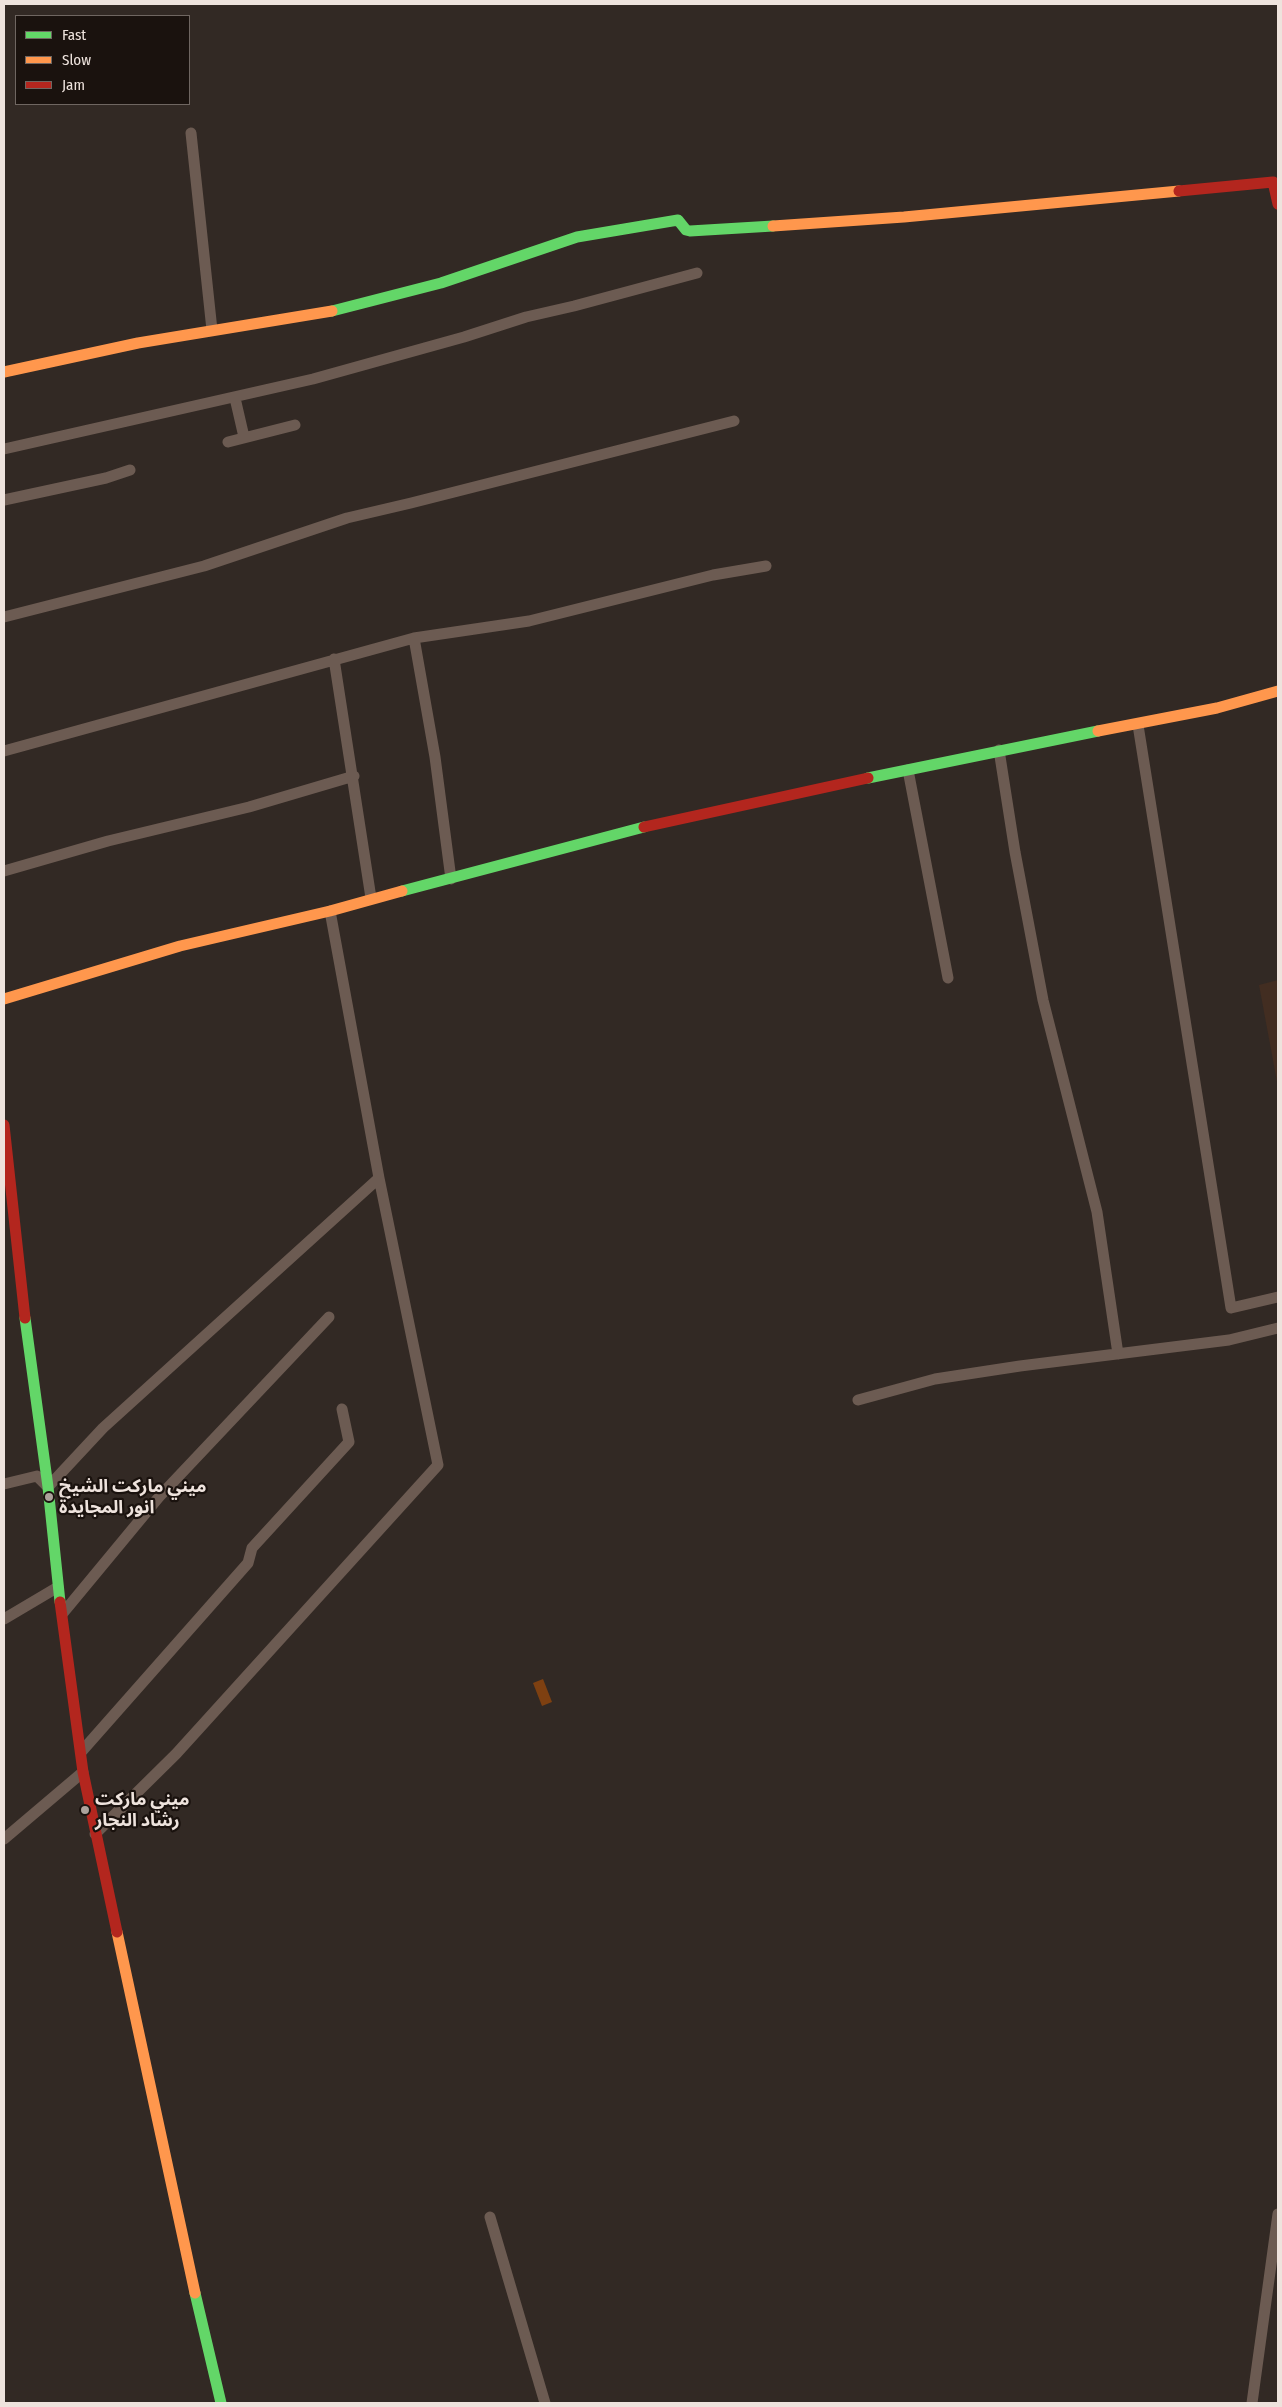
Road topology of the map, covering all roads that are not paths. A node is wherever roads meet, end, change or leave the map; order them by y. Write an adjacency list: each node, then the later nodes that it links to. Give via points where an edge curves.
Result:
1 (191, 133): 4 (street)
2 (1278, 204): 4 (street, via 1273,182 904,217 690,231 678,220 577,237 438,284 357,306)
3 (697, 273): 6 (street, via 526,316 380,362)
4 (212, 330): 5 (street)
5 (4, 372)
6 (235, 398): 9 (street); 11 (street)
7 (734, 421): 15 (street, via 347,518 204,566)
8 (295, 425): 9 (street)
9 (244, 437): 10 (street)
10 (228, 442)
11 (4, 449)
12 (130, 470): 13 (street)
13 (4, 500)
14 (766, 566): 16 (street, via 713,575 529,621)
15 (4, 617)
16 (414, 638): 17 (street); 25 (street, via 435,757)
17 (334, 659): 21 (street); 23 (street)
18 (1278, 691): 19 (street)
19 (1138, 725): 20 (street); 32 (street, via 1231,1308)
20 (998, 750): 22 (street); 35 (street, via 1043,1000 1097,1212)
21 (4, 751)
22 (908, 770): 25 (street, via 678,818); 28 (street)
23 (354, 776): 24 (street); 26 (street)
24 (4, 871)
25 (451, 879): 26 (street)
26 (371, 898): 27 (street)
27 (330, 911): 29 (street, via 180,946); 31 (street)
28 (948, 978)
29 (4, 999)
30 (4, 1125): 39 (street, via 29,1359)
31 (379, 1178): 39 (street, via 103,1428); 45 (street, via 438,1465 176,1754)
32 (1278, 1297)
33 (330, 1317): 41 (street, via 159,1497)
34 (1278, 1328): 35 (street, via 1229,1340)
35 (1118, 1354): 36 (street, via 935,1379)
36 (858, 1400)
37 (342, 1409): 43 (street, via 349,1442 252,1548 248,1563)
38 (4, 1484): 39 (street, via 38,1476)
39 (48, 1487): 40 (street)
40 (58, 1587): 41 (street); 42 (street)
41 (63, 1613): 43 (street)
42 (4, 1619)
43 (82, 1751): 44 (street)
44 (83, 1772): 45 (street); 46 (street)
45 (95, 1834): 49 (street, via 171,2189)
46 (4, 1839)
47 (1278, 2214): 51 (street)
48 (490, 2217): 50 (street)
49 (221, 2403)
50 (545, 2403)
51 (1252, 2403)

